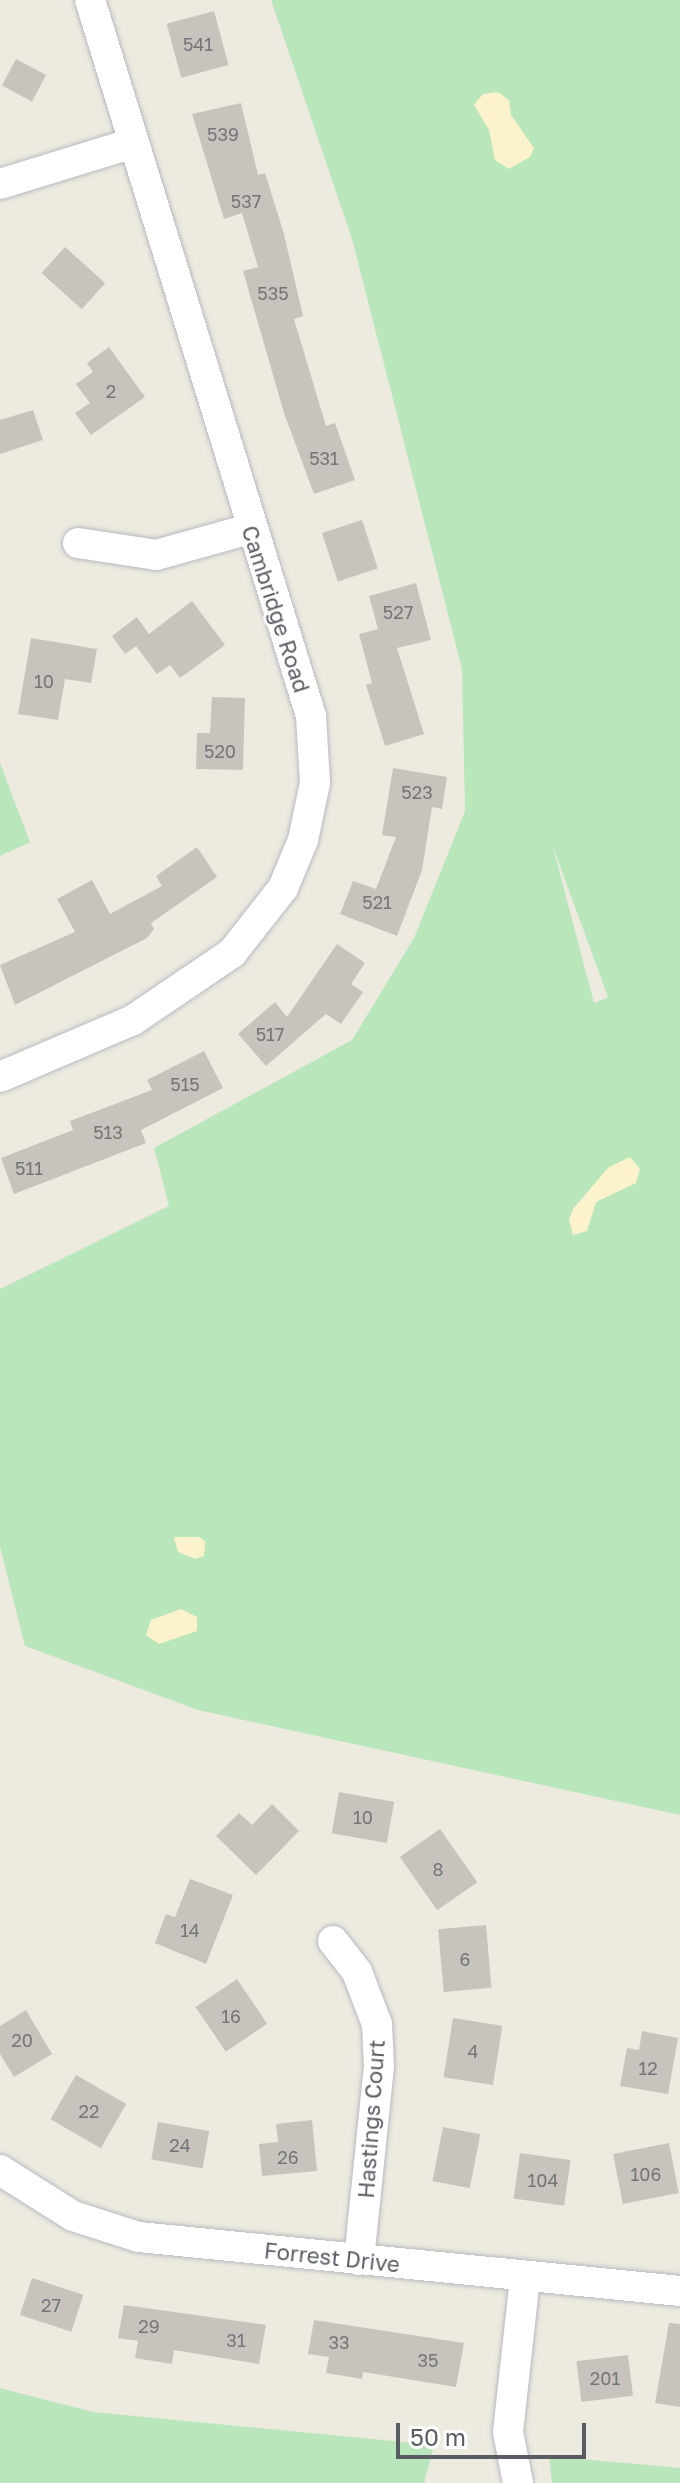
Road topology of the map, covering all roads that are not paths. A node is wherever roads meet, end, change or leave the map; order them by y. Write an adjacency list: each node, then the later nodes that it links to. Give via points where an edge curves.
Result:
1 (90, 0): 2 (street, Cambridge Road)
2 (130, 144): 3 (street); 4 (street, Cambridge Road)
3 (0, 184)
4 (250, 529): 5 (street, via 156,555); 6 (street, Cambridge Road, via 311,716 315,749 311,813 283,888 232,953 187,987 100,1037)
5 (78, 543)
6 (0, 1077)
7 (333, 1941): 9 (street, Hastings Court, via 357,1972 377,2024 379,2066)
8 (0, 2170): 9 (street, Forrest Drive, via 73,2216 139,2237)
9 (359, 2260): 10 (street, Forrest Drive)
10 (525, 2277): 11 (street, Forrest Drive); 12 (street, via 508,2432)
11 (680, 2291)
12 (518, 2483)

